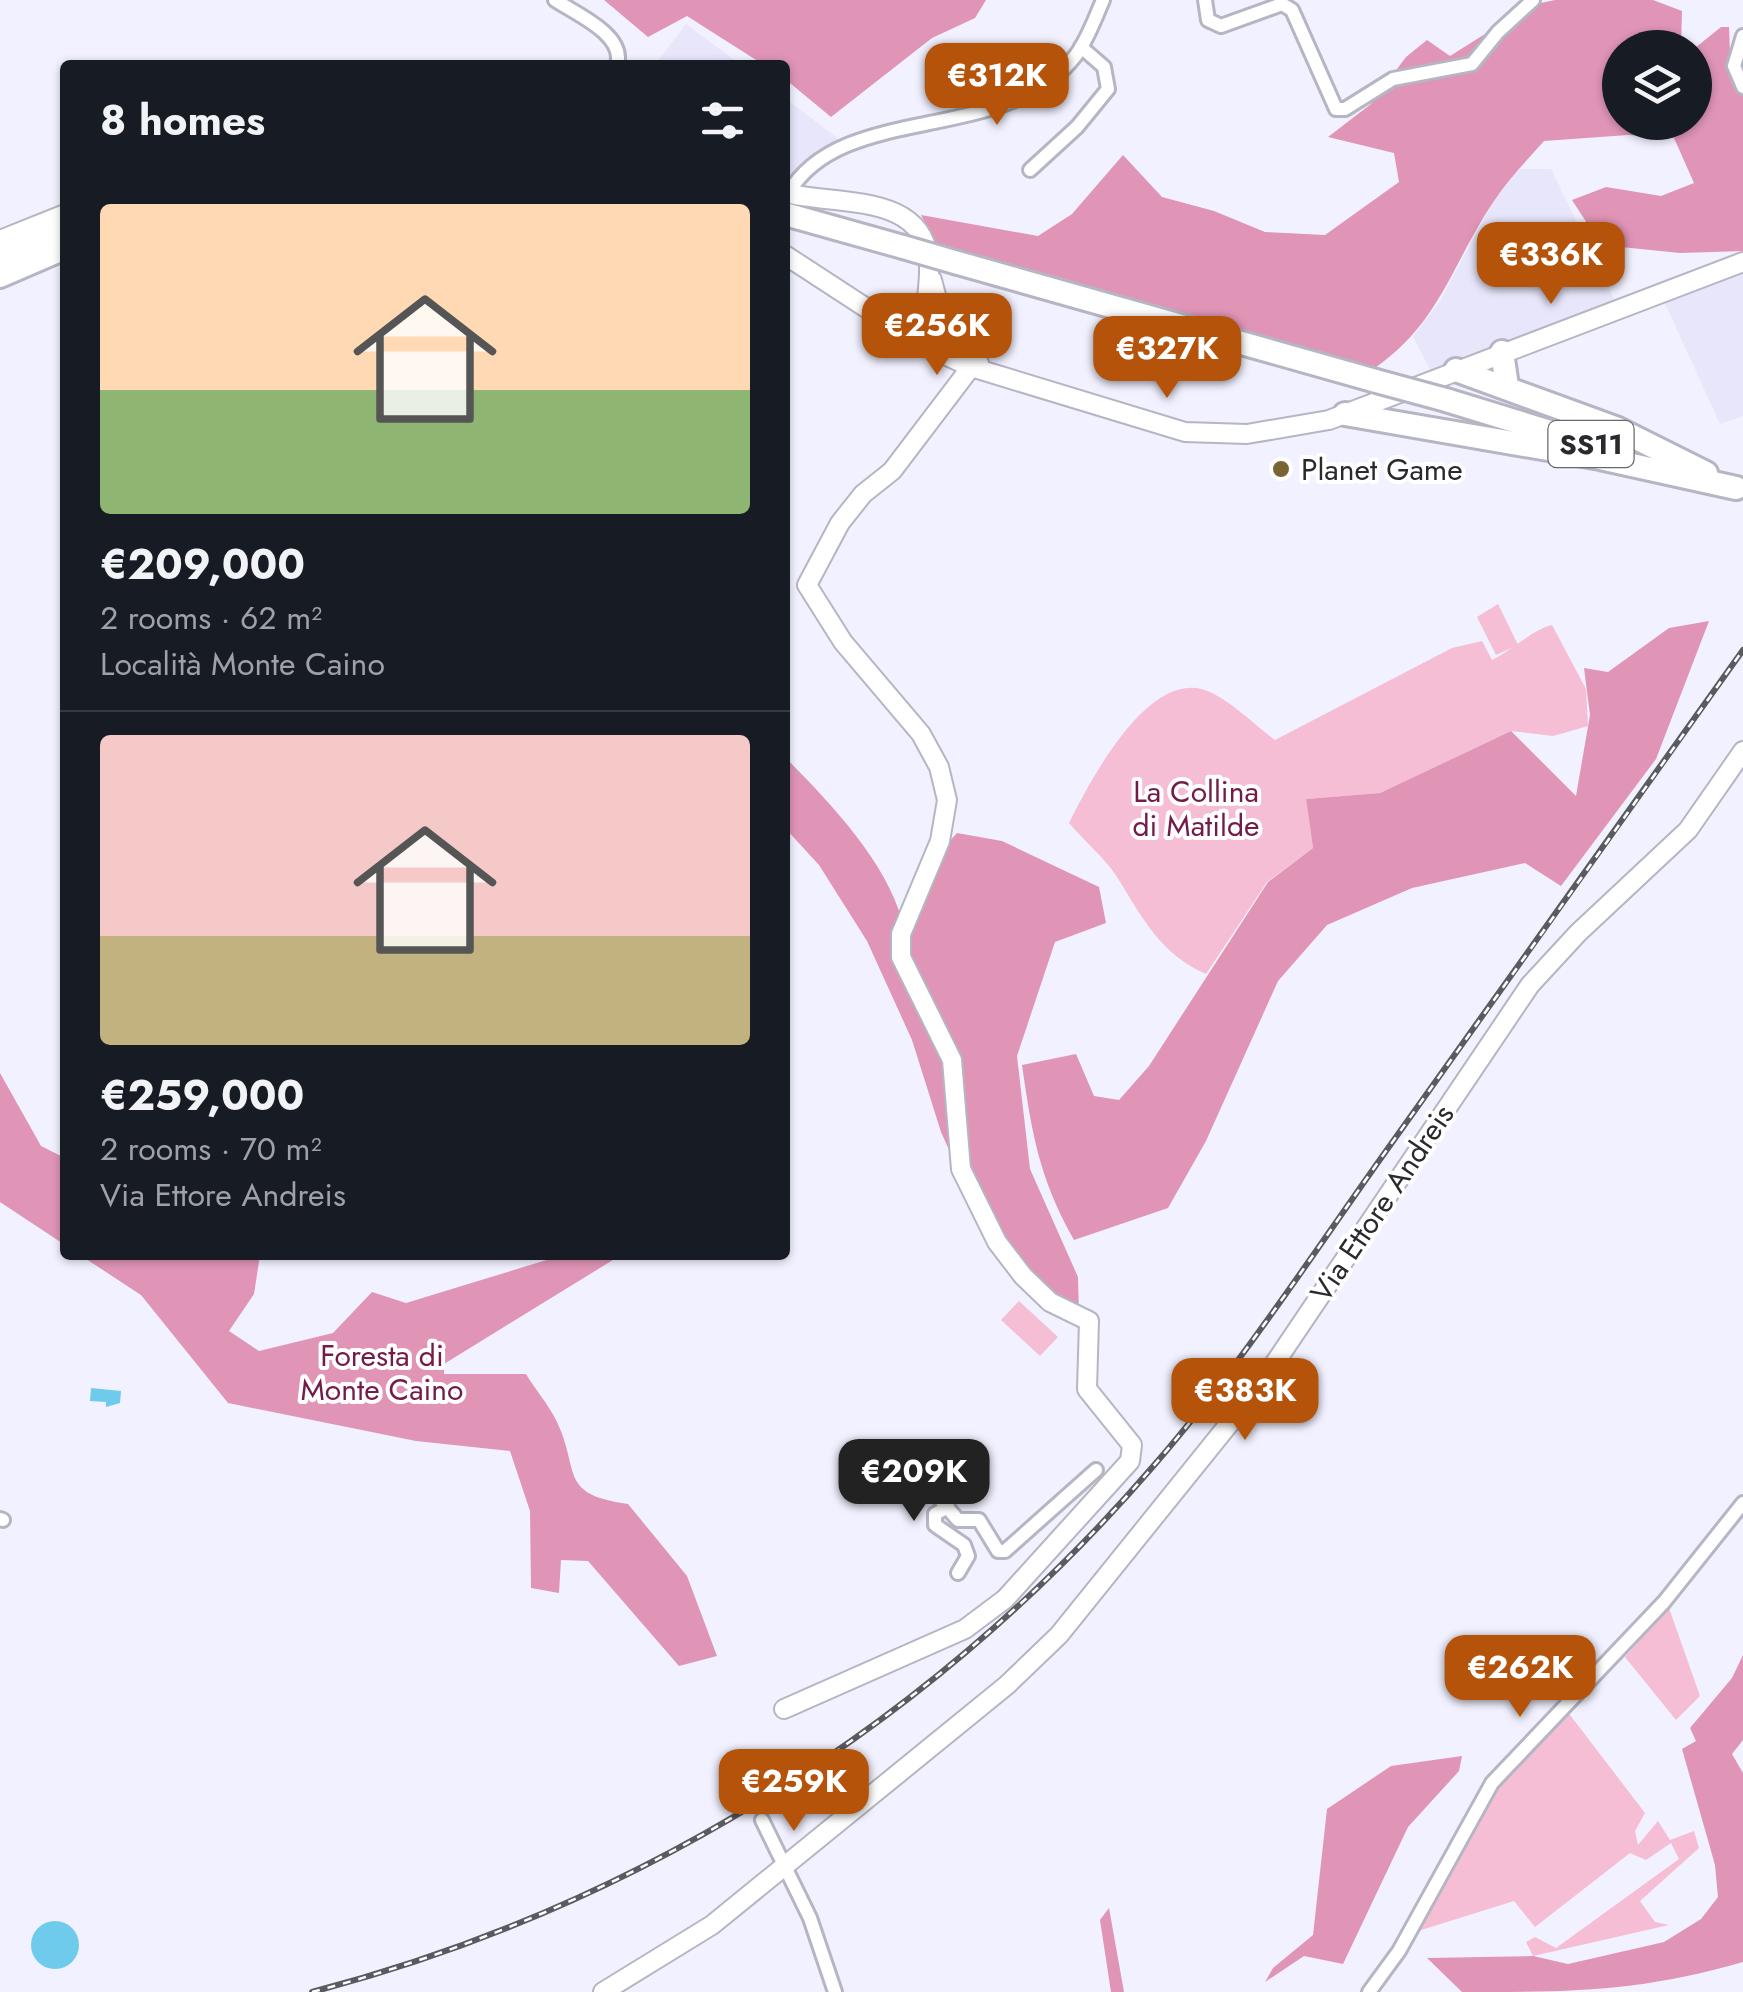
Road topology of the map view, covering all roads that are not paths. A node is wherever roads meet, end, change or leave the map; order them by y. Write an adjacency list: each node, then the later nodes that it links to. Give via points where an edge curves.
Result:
1 (555, 0): 7 (street, via 612,40)
2 (1102, 0): 6 (street)
3 (1205, 0): 4 (street, via 1208,20 1221,26 1282,4 1292,10 1336,109 1394,79 1472,64)
4 (1533, 0)
5 (1743, 36): 8 (street, via 1734,66)
6 (1080, 47): 9 (street, via 1036,91 956,118 846,142); 10 (street, via 1104,67 1108,89)
7 (618, 60)
8 (1743, 88)
9 (812, 167): 11 (street); 12 (street)
10 (1030, 170)
11 (790, 195)
12 (814, 199): 13 (street); 25 (street, via 906,214 926,239)
13 (790, 200)
14 (790, 202): 34 (highway, SS11, bridge, via 903,247)
15 (60, 216): 17 (street)
16 (60, 232): 20 (highway)
17 (0, 240)
18 (60, 240): 23 (highway)
19 (60, 250): 24 (highway)
20 (0, 258)
21 (790, 258): 26 (street)
22 (1743, 262): 28 (street)
23 (0, 266)
24 (0, 276)
25 (933, 313): 26 (street); 27 (street); 31 (street, via 957,346)
26 (892, 324): 27 (street)
27 (923, 345): 29 (street)
28 (1502, 352): 30 (street); 32 (highway)
29 (971, 367): 31 (street); 39 (street, via 892,471 840,523 807,585 843,642 922,734 939,767 947,800 940,841 900,934 901,957 952,1060 961,1168 997,1242 1023,1276 1050,1302 1089,1321 1087,1389 1132,1446 1130,1461 1005,1598 965,1629)
30 (1456, 370): 32 (highway); 33 (street)
31 (996, 372): 33 (street, via 1186,432 1280,431)
32 (1507, 386): 34 (highway, via 1618,429)
33 (1345, 414): 34 (highway)
34 (1740, 489)
35 (1743, 752): 41 (street, Via Ettore Andreis, via 1668,852 1530,985 1258,1388 1095,1595 1007,1684)
36 (1096, 1470): 38 (street, via 1006,1551 988,1542 979,1520 958,1520 944,1502 935,1525 964,1546 968,1556)
37 (1743, 1503): 44 (street, via 1664,1602 1492,1783 1399,1952)
38 (958, 1573)
39 (784, 1709)
40 (762, 1820): 41 (street)
41 (786, 1867): 42 (street, Via Ettore Andreis, via 665,1957); 43 (street)
42 (603, 1992)
43 (835, 1992)
44 (1368, 1992)

